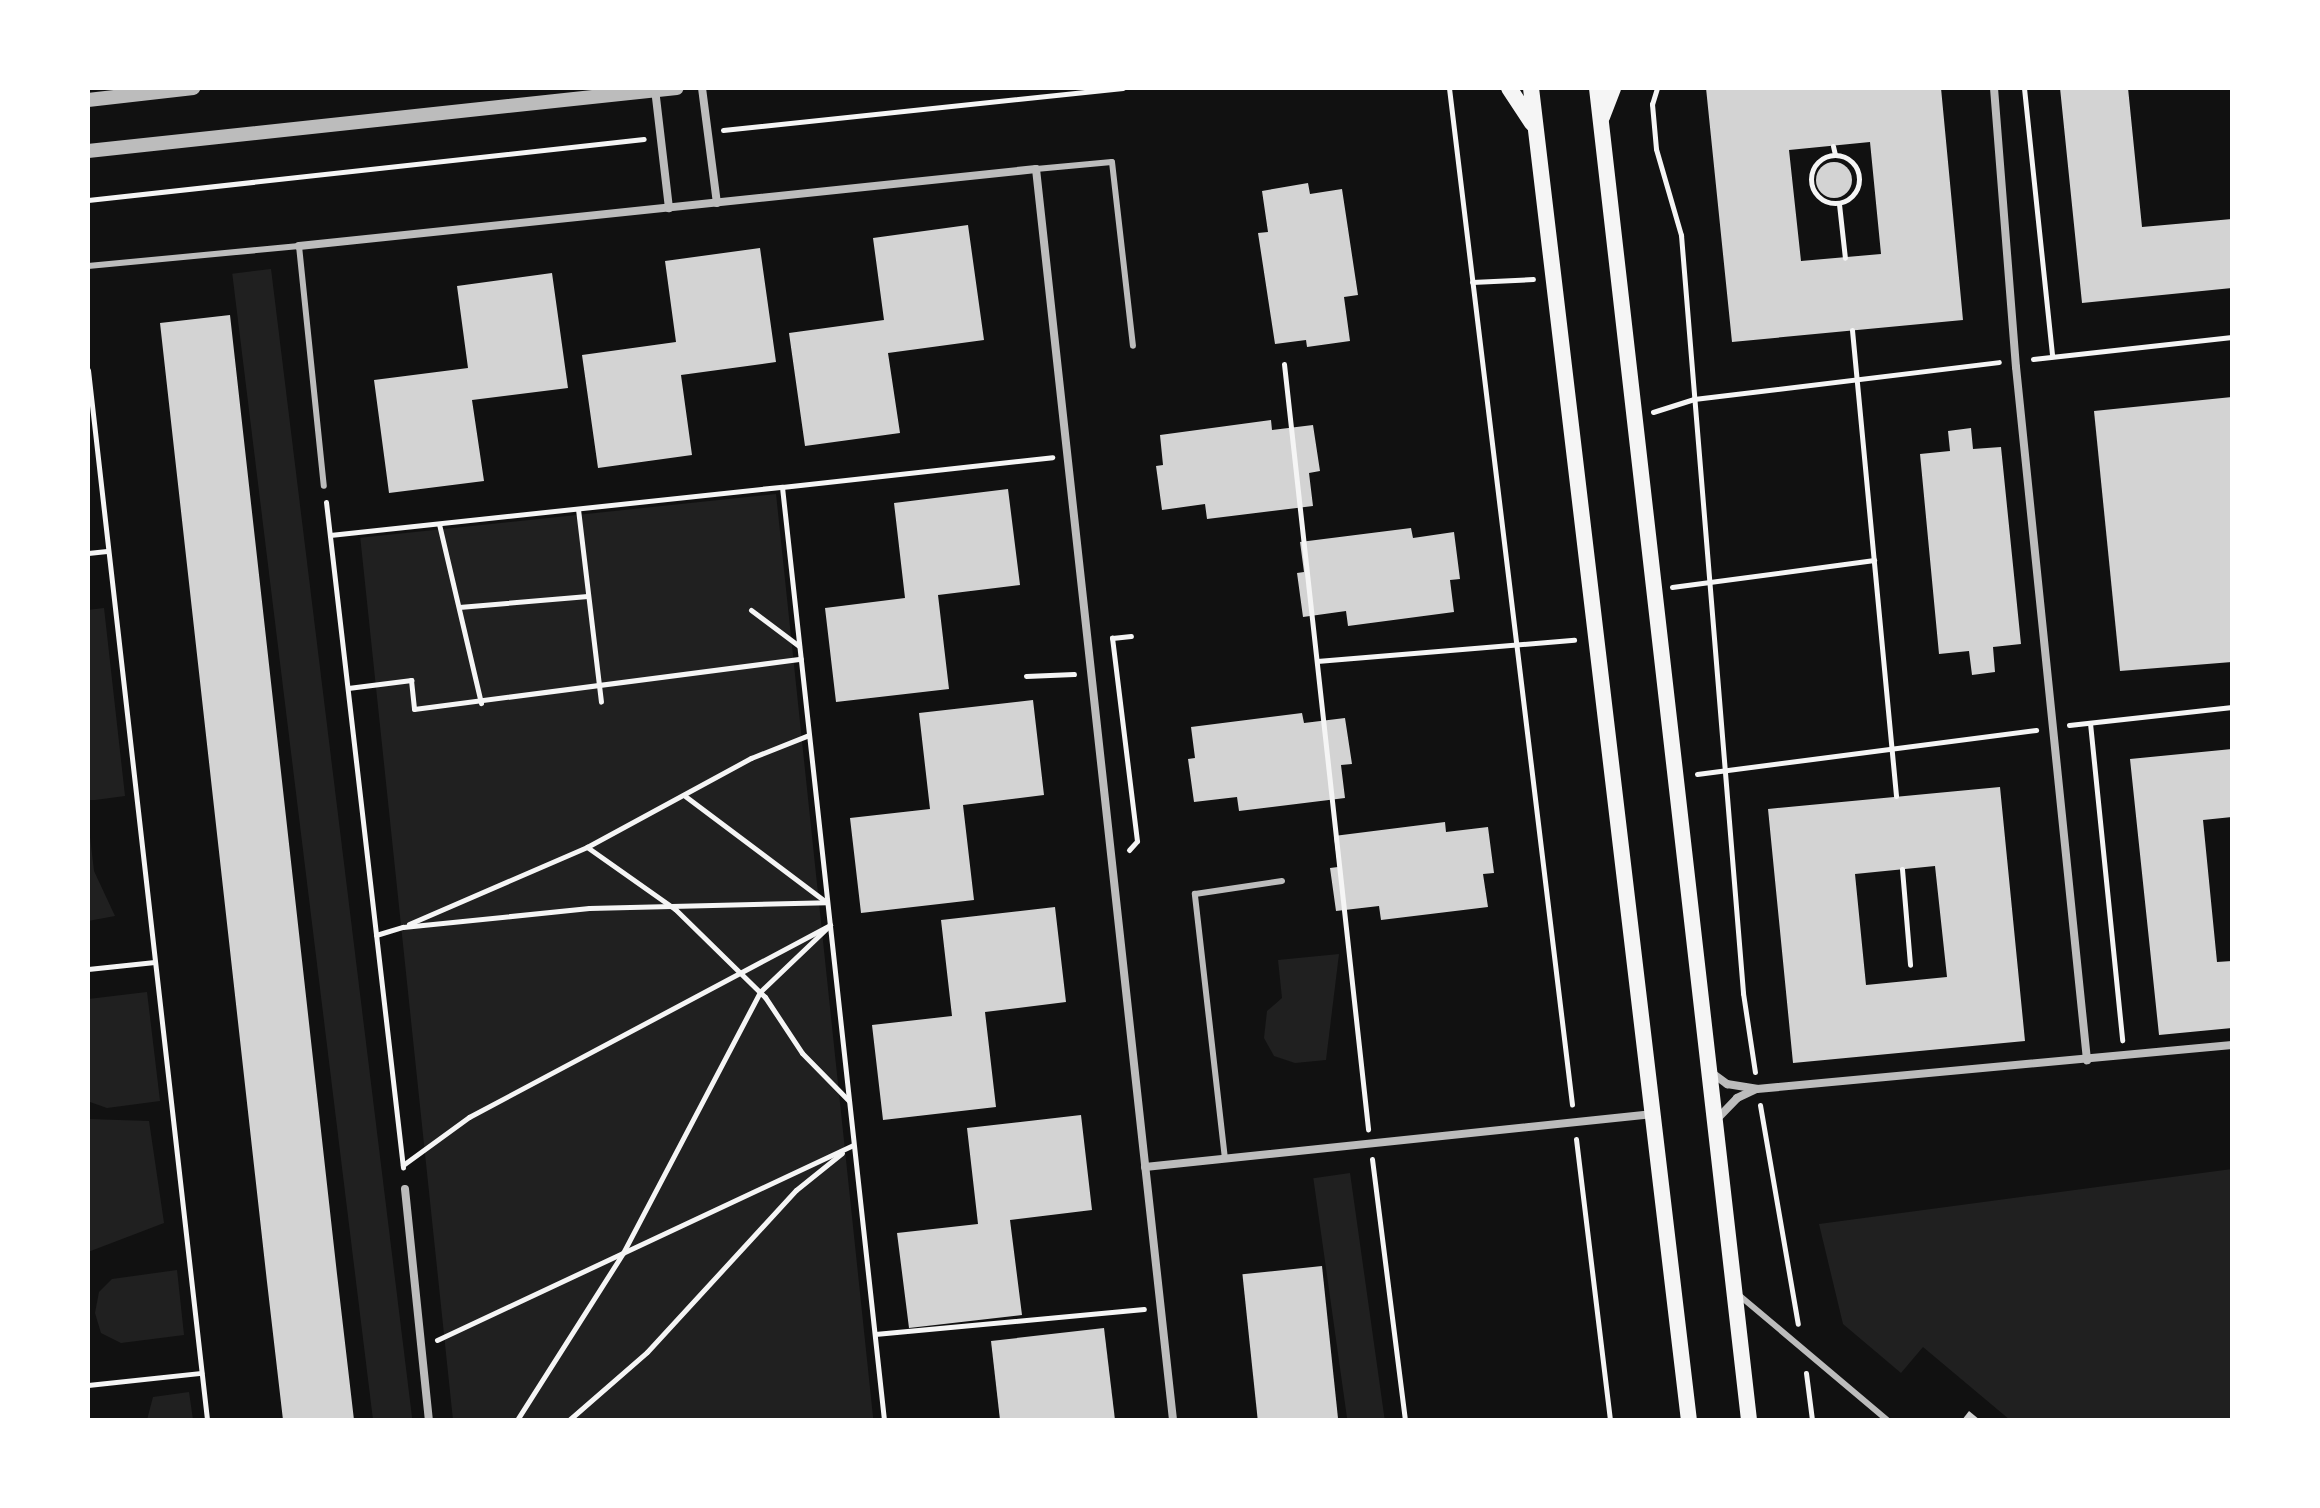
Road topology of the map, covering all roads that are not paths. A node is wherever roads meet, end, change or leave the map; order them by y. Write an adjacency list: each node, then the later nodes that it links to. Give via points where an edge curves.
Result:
1 (193, 88): 10 (street)
2 (677, 88): 9 (street)
3 (702, 88): 15 (street)
4 (1509, 88): 12 (main road)
5 (1531, 88): 12 (main road)
6 (1597, 88): 11 (main road)
7 (1613, 88): 11 (main road)
8 (1994, 88): 23 (street, via 2016,367)
9 (655, 89): 13 (street); 16 (street)
10 (88, 100)
11 (1601, 118): 24 (main road)
12 (1536, 129): 26 (main road)
13 (88, 151)
14 (1036, 169): 15 (street); 19 (lane, via 1112,162); 29 (street)
15 (717, 203): 16 (street)
16 (669, 208): 17 (street)
17 (299, 246): 18 (lane); 20 (lane)
18 (88, 266)
19 (1133, 346)
20 (324, 486)
21 (1282, 881): 28 (lane, via 1195,894)
22 (2232, 1045): 23 (street)
23 (2087, 1060): 25 (street)
24 (1706, 1067): 25 (street, via 1727,1084); 27 (main road)
25 (1757, 1089): 27 (street, via 1737,1098)
26 (1653, 1114): 28 (street); 34 (main road)
27 (1711, 1125): 31 (main road)
28 (1225, 1159): 29 (street)
29 (1145, 1167): 33 (street)
30 (405, 1189): 32 (street)
31 (1732, 1289): 35 (main road); 36 (lane)
32 (429, 1420)
33 (1173, 1420)
34 (1689, 1420)
35 (1749, 1420)
36 (1887, 1420)

